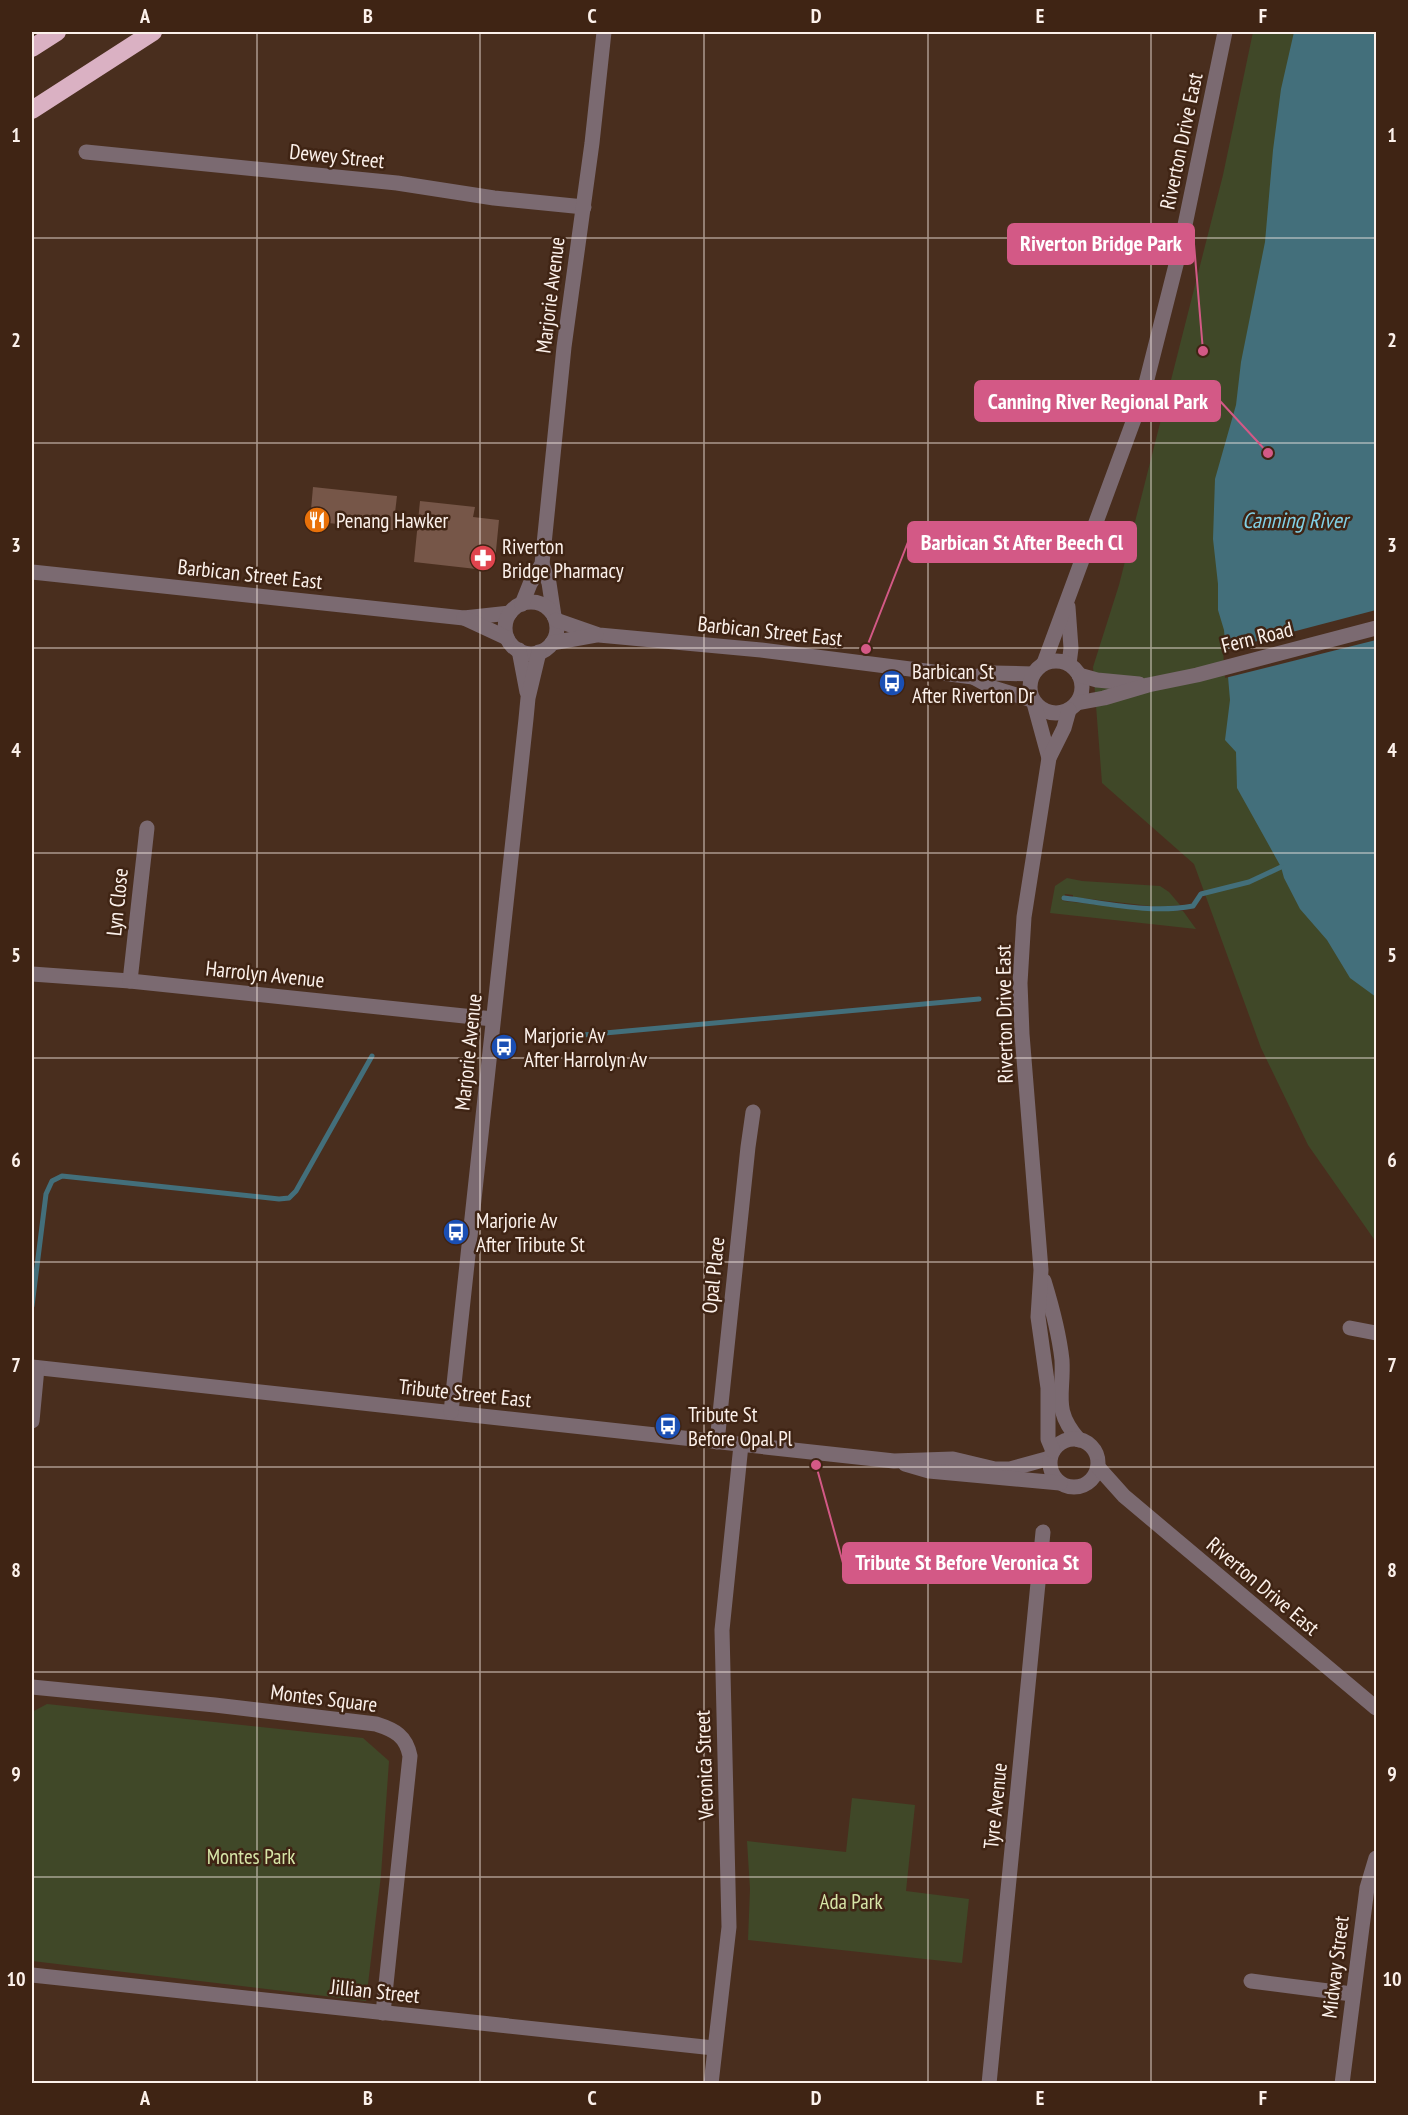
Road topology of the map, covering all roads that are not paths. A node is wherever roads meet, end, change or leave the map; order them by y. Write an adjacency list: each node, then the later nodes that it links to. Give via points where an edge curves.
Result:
1 (57, 32): 5 (highway)
2 (153, 32): 6 (highway)
3 (604, 32): 8 (street, Marjorie Avenue)
4 (1225, 32): 11 (street, Riverton Drive East, via 1180,249 1143,395)
5 (32, 48)
6 (32, 110)
7 (86, 152): 8 (street, Dewey Street, via 385,182)
8 (584, 207): 9 (street, Marjorie Avenue, via 564,347)
9 (542, 564): 12 (street, Marjorie Avenue); 14 (street, Marjorie Avenue)
10 (32, 572): 13 (street, Barbican Street East)
11 (1068, 601): 20 (street, Riverton Drive East); 21 (street, Riverton Drive East)
12 (516, 608): 13 (street, Barbican Street East); 14 (street, via 529,602 543,605); 17 (street, Marjorie Avenue, via 505,625)
13 (464, 618): 17 (street, Barbican Street East)
14 (555, 618): 16 (street, Barbican Street East); 18 (street, Marjorie Avenue, via 556,636)
15 (1377, 628): 24 (street, Fern Road)
16 (599, 634): 18 (street, Barbican Street East); 23 (street, Barbican Street East)
17 (507, 638): 19 (street)
18 (545, 648): 19 (street, via 525,653); 25 (street, Marjorie Avenue)
19 (519, 650): 25 (street, Marjorie Avenue)
20 (1044, 663): 21 (street, via 1061,662); 22 (street, Riverton Drive East)
21 (1074, 670): 24 (street, Fern Road, via 1096,680); 27 (street, Riverton Drive East, via 1082,689)
22 (1033, 674): 23 (street, Barbican Street East); 26 (street, Riverton Drive East, via 1029,682)
23 (973, 677): 26 (street, Barbican Street East)
24 (1148, 685): 27 (street, Fern Road)
25 (528, 698): 32 (street, Marjorie Avenue)
26 (1033, 701): 27 (street, via 1054,714); 28 (street, Riverton Drive East)
27 (1073, 706): 28 (street, Riverton Drive East)
28 (1049, 758): 34 (street, Riverton Drive East, via 1024,917 1020,983)
29 (147, 828): 31 (street, Lyn Close)
30 (32, 974): 31 (street, Harrolyn Avenue)
31 (130, 981): 32 (street, Harrolyn Avenue)
32 (493, 1019): 38 (street, Marjorie Avenue)
33 (753, 1112): 41 (street, Opal Place)
34 (1041, 1270): 40 (street, Riverton Drive East, via 1056,1319 1062,1362 1060,1402 1067,1426); 43 (street, Riverton Drive East, via 1038,1317)
35 (1350, 1329): 36 (street)
36 (1377, 1333)
37 (34, 1368): 38 (street, Tribute Street East); 39 (street)
38 (451, 1412): 41 (street, Tribute Street East)
39 (32, 1421)
40 (1079, 1440): 43 (street, via 1064,1441); 45 (street, Riverton Drive East, via 1092,1447)
41 (717, 1442): 42 (street, Tribute Street East)
42 (741, 1445): 44 (street, Tribute Street East); 57 (street, Veronica Street, via 722,1630 730,1895)
43 (1052, 1455): 44 (street, Tribute Street East, via 1010,1469 953,1459); 46 (street, Riverton Drive East, via 1051,1472)
44 (894, 1461): 46 (street, Tribute Street East, via 929,1471)
45 (1098, 1467): 47 (street); 48 (street, Riverton Drive East)
46 (1060, 1483): 47 (street, Riverton Drive East, via 1074,1488)
47 (1086, 1485): 48 (street, Riverton Drive East)
48 (1124, 1496): 51 (street, Riverton Drive East)
49 (1043, 1532): 59 (street, Tyre Avenue)
50 (32, 1687): 56 (street, Montes Square, via 376,1724 402,1737 410,1756)
51 (1377, 1708)
52 (1377, 1858): 55 (street, Midway Street, via 1367,1888)
53 (32, 1975): 56 (street, Jillian Street)
54 (1251, 1981): 55 (street)
55 (1353, 1994): 60 (street, Midway Street)
56 (383, 2013): 57 (street, Jillian Street)
57 (714, 2048): 58 (street, Veronica Street)
58 (711, 2084)
59 (989, 2084)
60 (1342, 2084)

